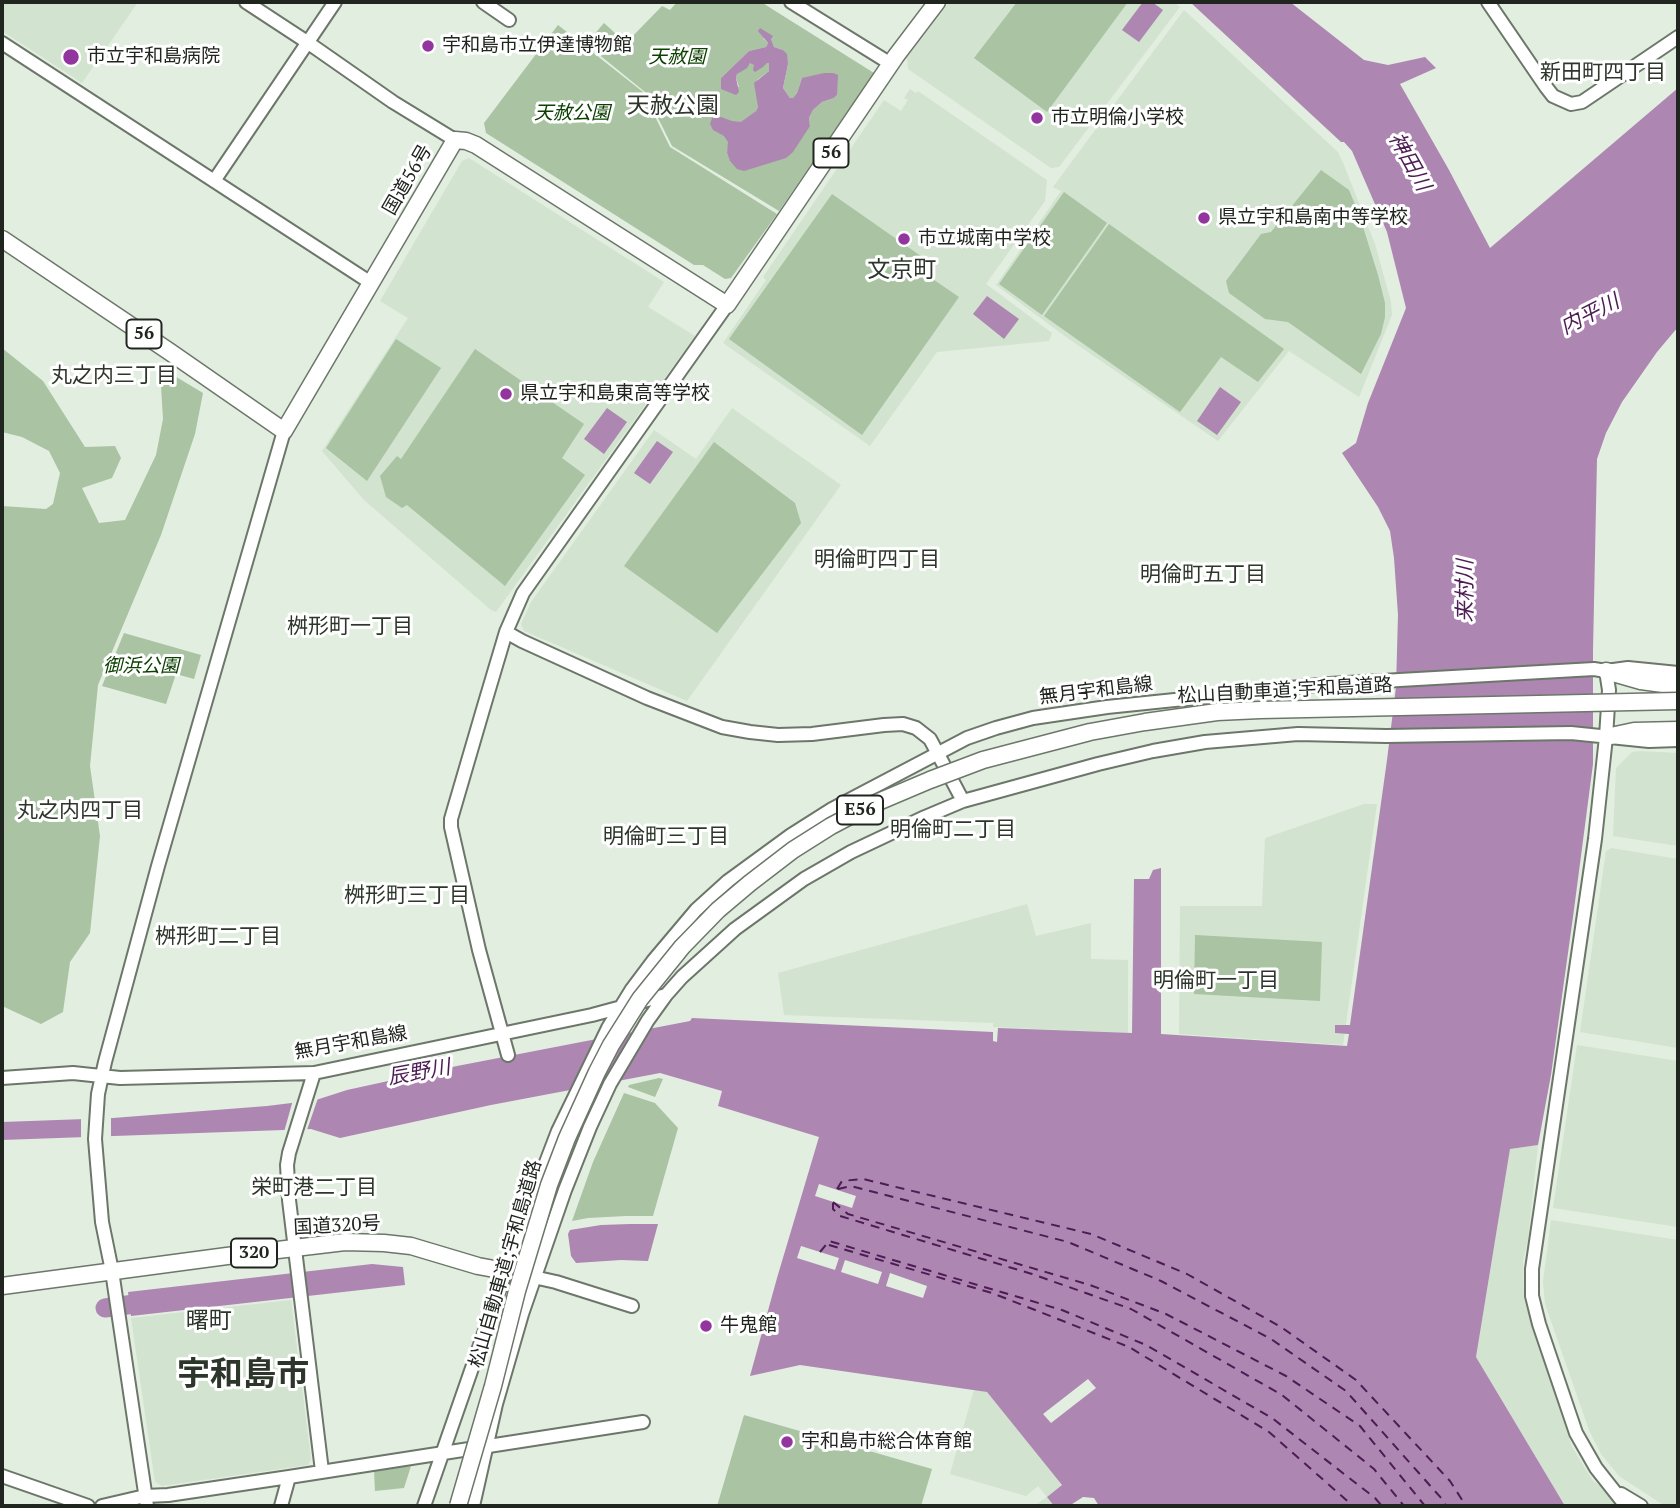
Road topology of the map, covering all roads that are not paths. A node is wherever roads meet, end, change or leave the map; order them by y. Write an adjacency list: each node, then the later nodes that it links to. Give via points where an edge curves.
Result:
1 (246, 2): 9 (street)
2 (335, 2): 9 (street)
3 (483, 2): 7 (street)
4 (791, 2): 11 (street)
5 (937, 2): 11 (highway, 56)
6 (1488, 2): 8 (street, via 1553,96 1571,104 1582,102)
7 (509, 20)
8 (1678, 37)
9 (307, 42): 12 (street); 13 (street)
10 (2, 43): 13 (street)
11 (891, 64): 16 (highway, 56)
12 (455, 140): 15 (highway, 国道56号); 16 (highway, 国道56号, via 476,145)
13 (214, 181): 15 (street)
14 (2, 239): 17 (highway, 56)
15 (371, 284): 17 (highway, 国道56号)
16 (727, 305): 18 (street, via 523,593)
17 (284, 431): 33 (street)
18 (506, 632): 26 (street, via 647,698 722,727 778,735 903,724 930,739); 30 (street, via 451,819)
19 (1600, 670): 20 (street, 無月宇和島線); 21 (highway); 24 (street, via 1609,690); 26 (street, 無月宇和島線, via 1302,686 1107,707 996,728)
20 (1678, 673)
21 (1678, 686)
22 (1678, 701): 53 (highway, 松山自動車道;宇和島道路 / E56, bridge, via 1260,710 1145,722 1037,745 962,768 870,805 793,850 682,947 640,999 597,1072 549,1185)
23 (1678, 730): 24 (highway)
24 (1600, 736): 25 (street); 27 (street, via 1298,734 1206,742 1098,764); 47 (street, via 1595,839 1532,1269 1532,1296 1576,1433)
25 (1678, 740)
26 (938, 753): 27 (street); 29 (street, 無月宇和島線, via 832,809 728,881 673,935)
27 (963, 802): 28 (street, via 851,852 804,880 735,929)
28 (666, 995): 29 (street, 無月宇和島線); 38 (street, via 610,1084 590,1127)
29 (619, 1008): 30 (street, 無月宇和島線); 37 (street, via 558,1131)
30 (502, 1033): 31 (street); 32 (street, 無月宇和島線)
31 (508, 1055)
32 (314, 1073): 33 (street, 無月宇和島線); 35 (street, via 287,1165)
33 (102, 1076): 34 (street, 無月宇和島線, via 73,1073); 36 (street, via 95,1139 102,1222)
34 (2, 1078)
35 (296, 1248): 36 (highway, 国道320号 / 320); 37 (highway, 国道320号 / 320, via 384,1242); 44 (street)
36 (112, 1271): 39 (highway, 国道320号 / 320); 48 (street)
37 (505, 1272): 38 (street); 43 (street)
38 (535, 1277): 40 (street); 42 (street)
39 (2, 1286)
40 (632, 1306)
41 (643, 1422): 42 (street)
42 (487, 1446): 43 (street); 54 (street)
43 (442, 1453): 44 (street); 52 (street)
44 (322, 1471): 46 (street)
45 (2, 1476): 49 (street)
46 (289, 1477): 48 (street); 51 (street)
47 (1611, 1488): 55 (street); 56 (street)
48 (146, 1501): 50 (street)
49 (88, 1506)
50 (102, 1506)
51 (281, 1506)
52 (424, 1506)
53 (458, 1506)
54 (473, 1506)
55 (1626, 1506)
56 (1641, 1506)

